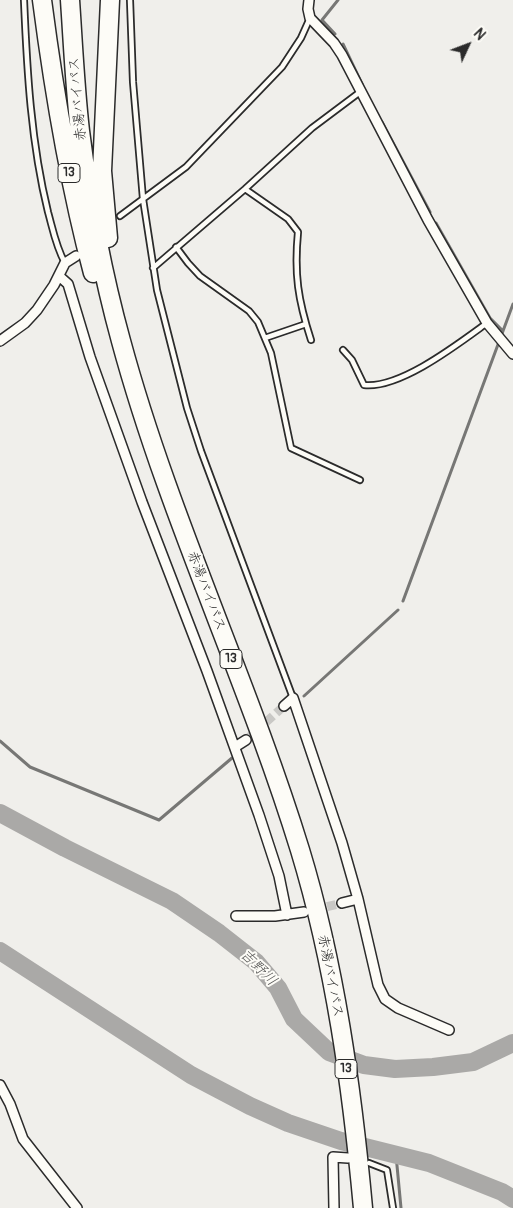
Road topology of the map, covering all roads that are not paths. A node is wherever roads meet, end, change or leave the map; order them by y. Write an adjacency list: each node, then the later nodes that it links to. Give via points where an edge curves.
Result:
1 (24, 0): 14 (lane, via 27,75 39,166 58,252)
2 (42, 0): 20 (highway, 13, via 57,112 79,219 94,274)
3 (70, 0): 20 (highway, 赤湯バイパス / 13, via 80,131 103,268)
4 (110, 0): 20 (highway, 13, via 102,171)
5 (130, 0): 10 (lane)
6 (310, 0): 7 (street)
7 (310, 18): 8 (street, via 334,43); 10 (lane, via 282,68 186,167)
8 (360, 92): 9 (lane, via 312,128); 17 (street)
9 (245, 189): 12 (lane); 18 (lane, via 288,219 298,232 296,276)
10 (143, 199): 11 (lane); 15 (lane)
11 (120, 216)
12 (176, 247): 15 (lane); 19 (lane, via 200,276 249,311)
13 (76, 256): 14 (street)
14 (65, 263): 16 (street)
15 (153, 268): 26 (lane, via 168,338 195,434)
16 (59, 276): 22 (street, via 31,316); 29 (street, via 68,284 90,358)
17 (487, 323): 23 (lane, via 410,374 373,386 364,385 352,360); 24 (street)
18 (306, 324): 19 (lane); 21 (lane)
19 (265, 338): 25 (lane, via 291,448)
20 (121, 340): 37 (highway, 赤湯バイパス / 13, via 143,419 274,772 305,869 333,980)
21 (311, 340)
22 (0, 341)
23 (343, 350)
24 (513, 354)
25 (360, 480)
26 (293, 698): 27 (street); 30 (street)
27 (284, 706)
28 (246, 740): 29 (street)
29 (235, 747): 33 (street, via 279,876)
30 (358, 899): 31 (street); 35 (street, via 378,985 385,1000)
31 (342, 903)
32 (304, 912): 33 (street)
33 (287, 915): 34 (street)
34 (236, 916)
35 (449, 1030)
36 (0, 1085): 38 (street, via 23,1139)
37 (358, 1159): 39 (street, via 334,1157); 40 (highway, 赤湯バイパス / 13); 41 (lane, via 387,1170)
38 (77, 1208)
39 (334, 1208)
40 (363, 1208)
41 (393, 1208)

